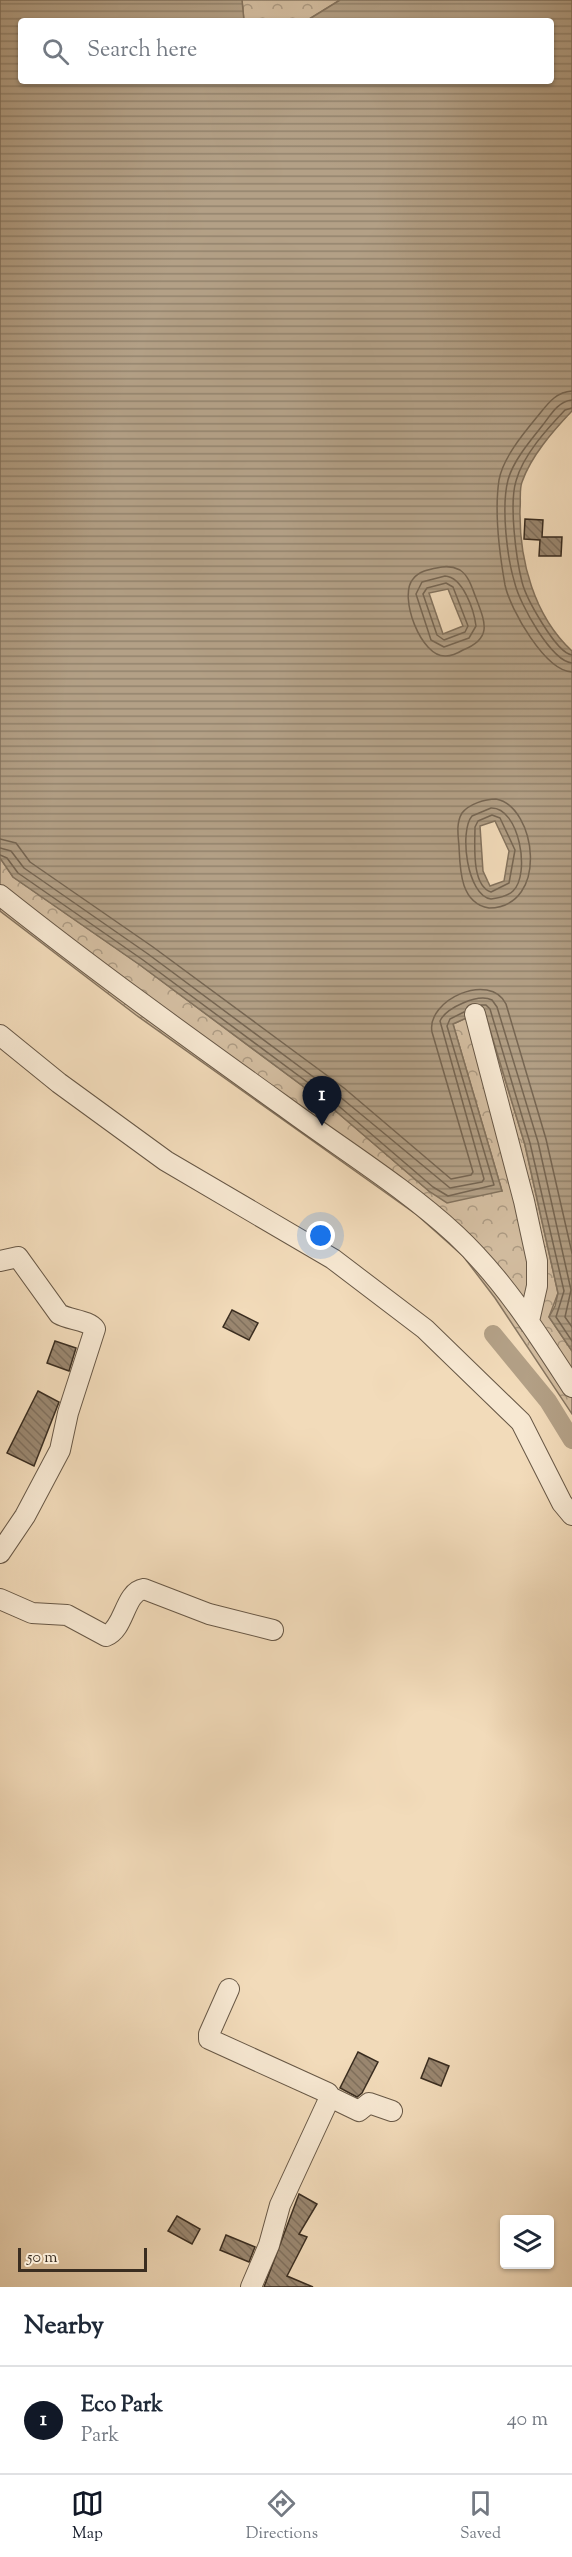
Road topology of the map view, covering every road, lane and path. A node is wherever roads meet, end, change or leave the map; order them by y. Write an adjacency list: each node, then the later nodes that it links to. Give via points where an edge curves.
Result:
1 (0, 895): 5 (street, via 80,958 403,1191 457,1236)
2 (476, 1014): 5 (street, via 537,1261 537,1286)
3 (0, 1035): 7 (street, via 166,1161 333,1259 425,1329 521,1422)
4 (0, 1261): 8 (street, via 18,1257 59,1314 91,1324 95,1329 60,1450)
5 (529, 1321): 6 (street)
6 (572, 1387)
7 (572, 1515)
8 (0, 1553)
9 (0, 1599): 10 (street, via 32,1612 67,1615 106,1636 114,1632 136,1592 144,1589 209,1614)
10 (273, 1630)
11 (229, 1989): 12 (street, via 209,2040)
12 (330, 2097): 13 (street, via 358,2111 369,2103); 14 (street, via 280,2205)
13 (392, 2111)
14 (251, 2287)

